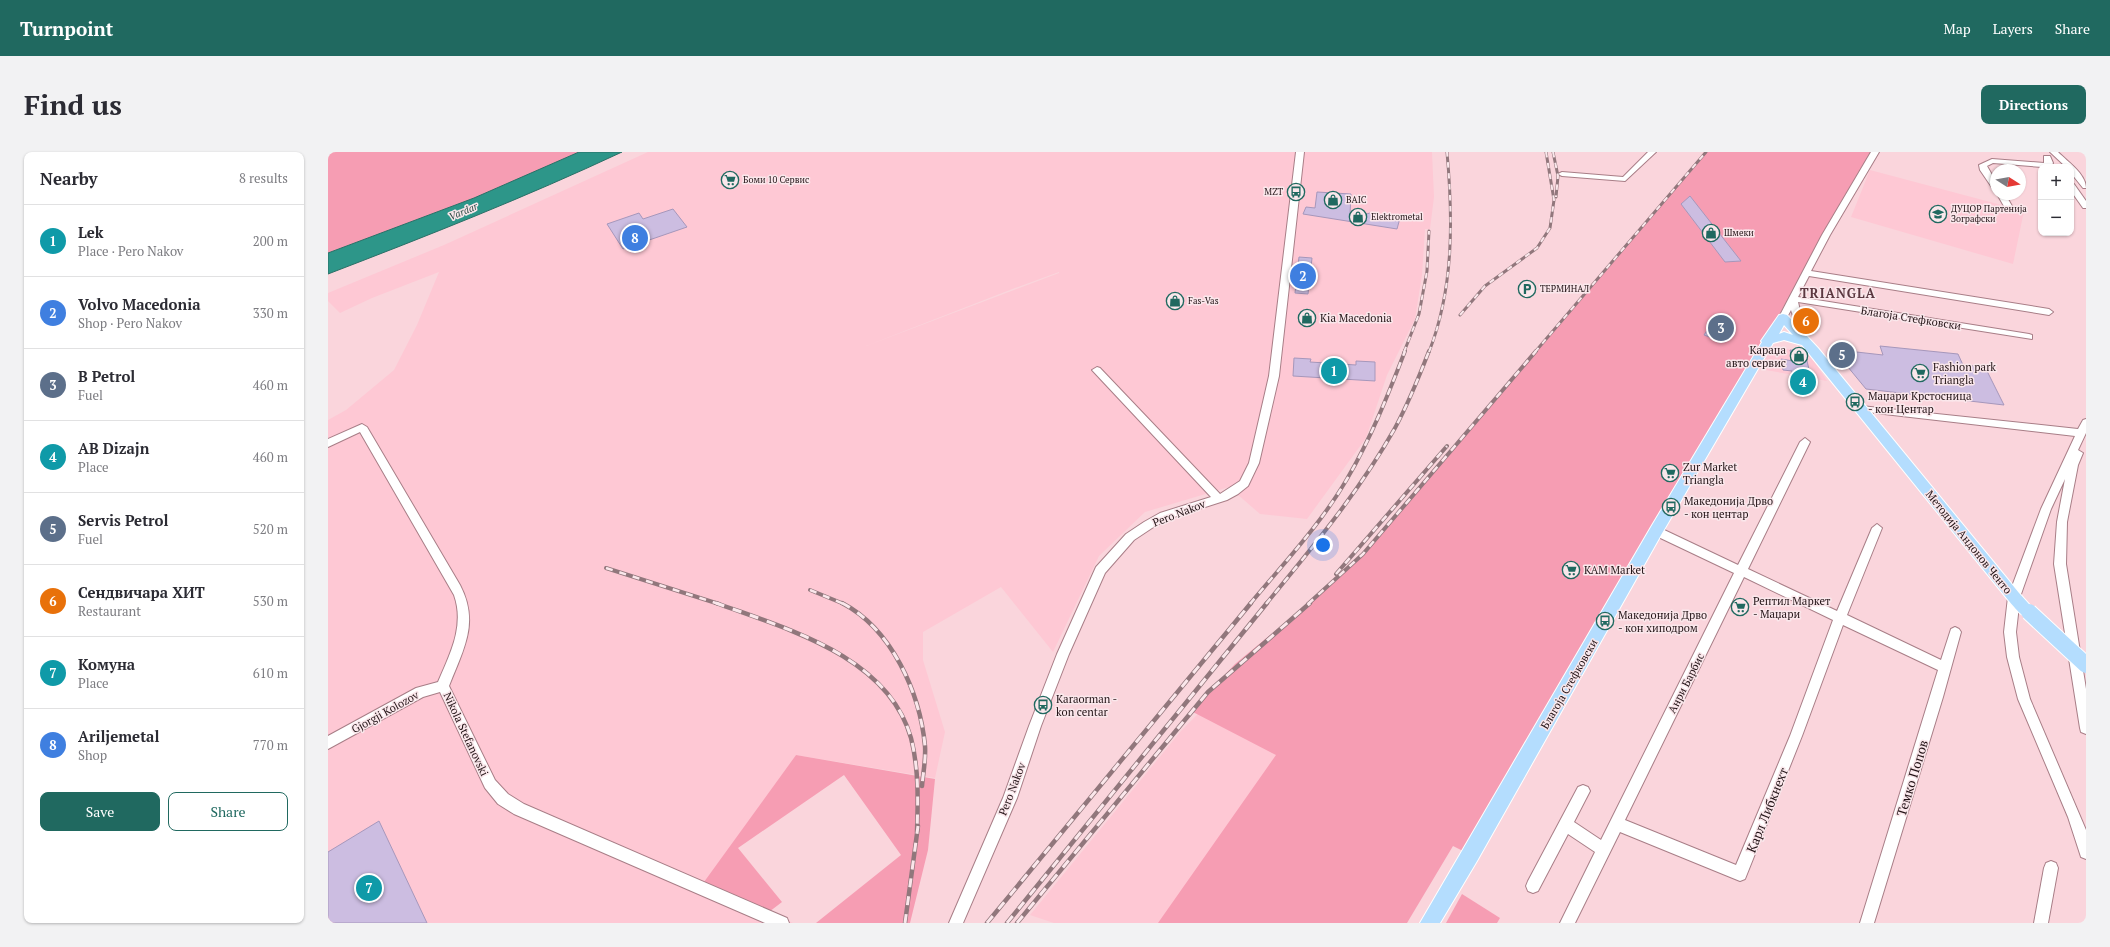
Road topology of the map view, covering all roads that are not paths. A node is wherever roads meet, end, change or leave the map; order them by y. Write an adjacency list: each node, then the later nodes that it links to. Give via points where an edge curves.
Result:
1 (1300, 152): 30 (street, Pero Nakov, via 1270,400 1250,474 1234,491)
2 (1652, 152): 9 (street, via 1625,179)
3 (1875, 152): 16 (street, Благоја Стефковски, via 1826,235)
4 (2054, 152): 7 (street)
5 (2044, 155): 6 (street); 10 (street, via 2049,164 1992,161 1985,163 1984,170)
6 (2053, 164)
7 (2066, 164)
8 (2074, 172): 11 (street)
9 (1562, 174)
10 (1990, 178)
11 (2086, 186)
12 (2074, 190): 15 (street)
13 (2004, 200): 14 (street)
14 (2008, 206)
15 (2086, 206)
16 (1807, 273): 17 (street, Благоја Стефковски); 18 (street)
17 (1794, 299): 19 (street, Благоја Стефковски); 20 (street); 21 (street, Благоја Стефковски)
18 (2049, 312)
19 (1783, 317): 20 (main road); 22 (main road, Благоја Стефковски); 23 (main road, Методија Андонов Ченто)
20 (1799, 323): 23 (main road, Методија Андонов Ченто)
21 (2029, 337)
22 (1768, 341): 23 (main road, via 1784,336); 32 (main road, Благоја Стефковски)
23 (1810, 346): 25 (main road, Методија Андонов Ченто)
24 (1097, 370): 30 (street)
25 (1861, 409): 27 (street); 34 (main road, Методија Андонов Ченто)
26 (2086, 422): 27 (street)
27 (2083, 432): 34 (street, via 2046,509); 40 (street, via 2073,466 2062,522 2060,564)
28 (1805, 442): 33 (street, Анри Барбис)
29 (328, 443): 39 (street, Nikola Stefanovski, via 362,427 440,564 457,588 463,603 464,620 459,643)
30 (1218, 498): 50 (street, Pero Nakov, via 1164,516 1148,525 1130,537 1100,570 1036,722 1010,798)
31 (1877, 528): 35 (street, Карл Либкнехт)
32 (1656, 531): 33 (street); 51 (main road, Благоја Стефковски, via 1471,855)
33 (1742, 572): 35 (street); 43 (street, Анри Барбис)
34 (2014, 597): 37 (main road, Методија Андонов Ченто, bridge); 46 (street, via 2010,632 2013,657 2024,699 2075,817)
35 (1840, 618): 38 (street); 43 (street, Карл Либкнехт, via 1740,874)
36 (1954, 632): 38 (street, Темко Попов)
37 (2086, 665)
38 (1945, 667): 53 (street, Темко Попов)
39 (443, 686): 41 (street, Gjorgji Kolozov, via 420,692); 49 (street, Nikola Stefanovski, via 490,784 503,799 520,809)
40 (2086, 728)
41 (328, 743)
42 (1583, 791): 44 (street)
43 (1615, 823): 45 (street, Анри Барбис)
44 (1566, 825): 45 (street); 48 (street)
45 (1603, 849): 52 (street, Анри Барбис)
46 (2086, 852)
47 (2051, 868): 54 (street)
48 (1533, 886)
49 (782, 923)
50 (956, 923)
51 (1429, 923)
52 (1567, 923)
53 (1867, 923)
54 (2041, 923)

